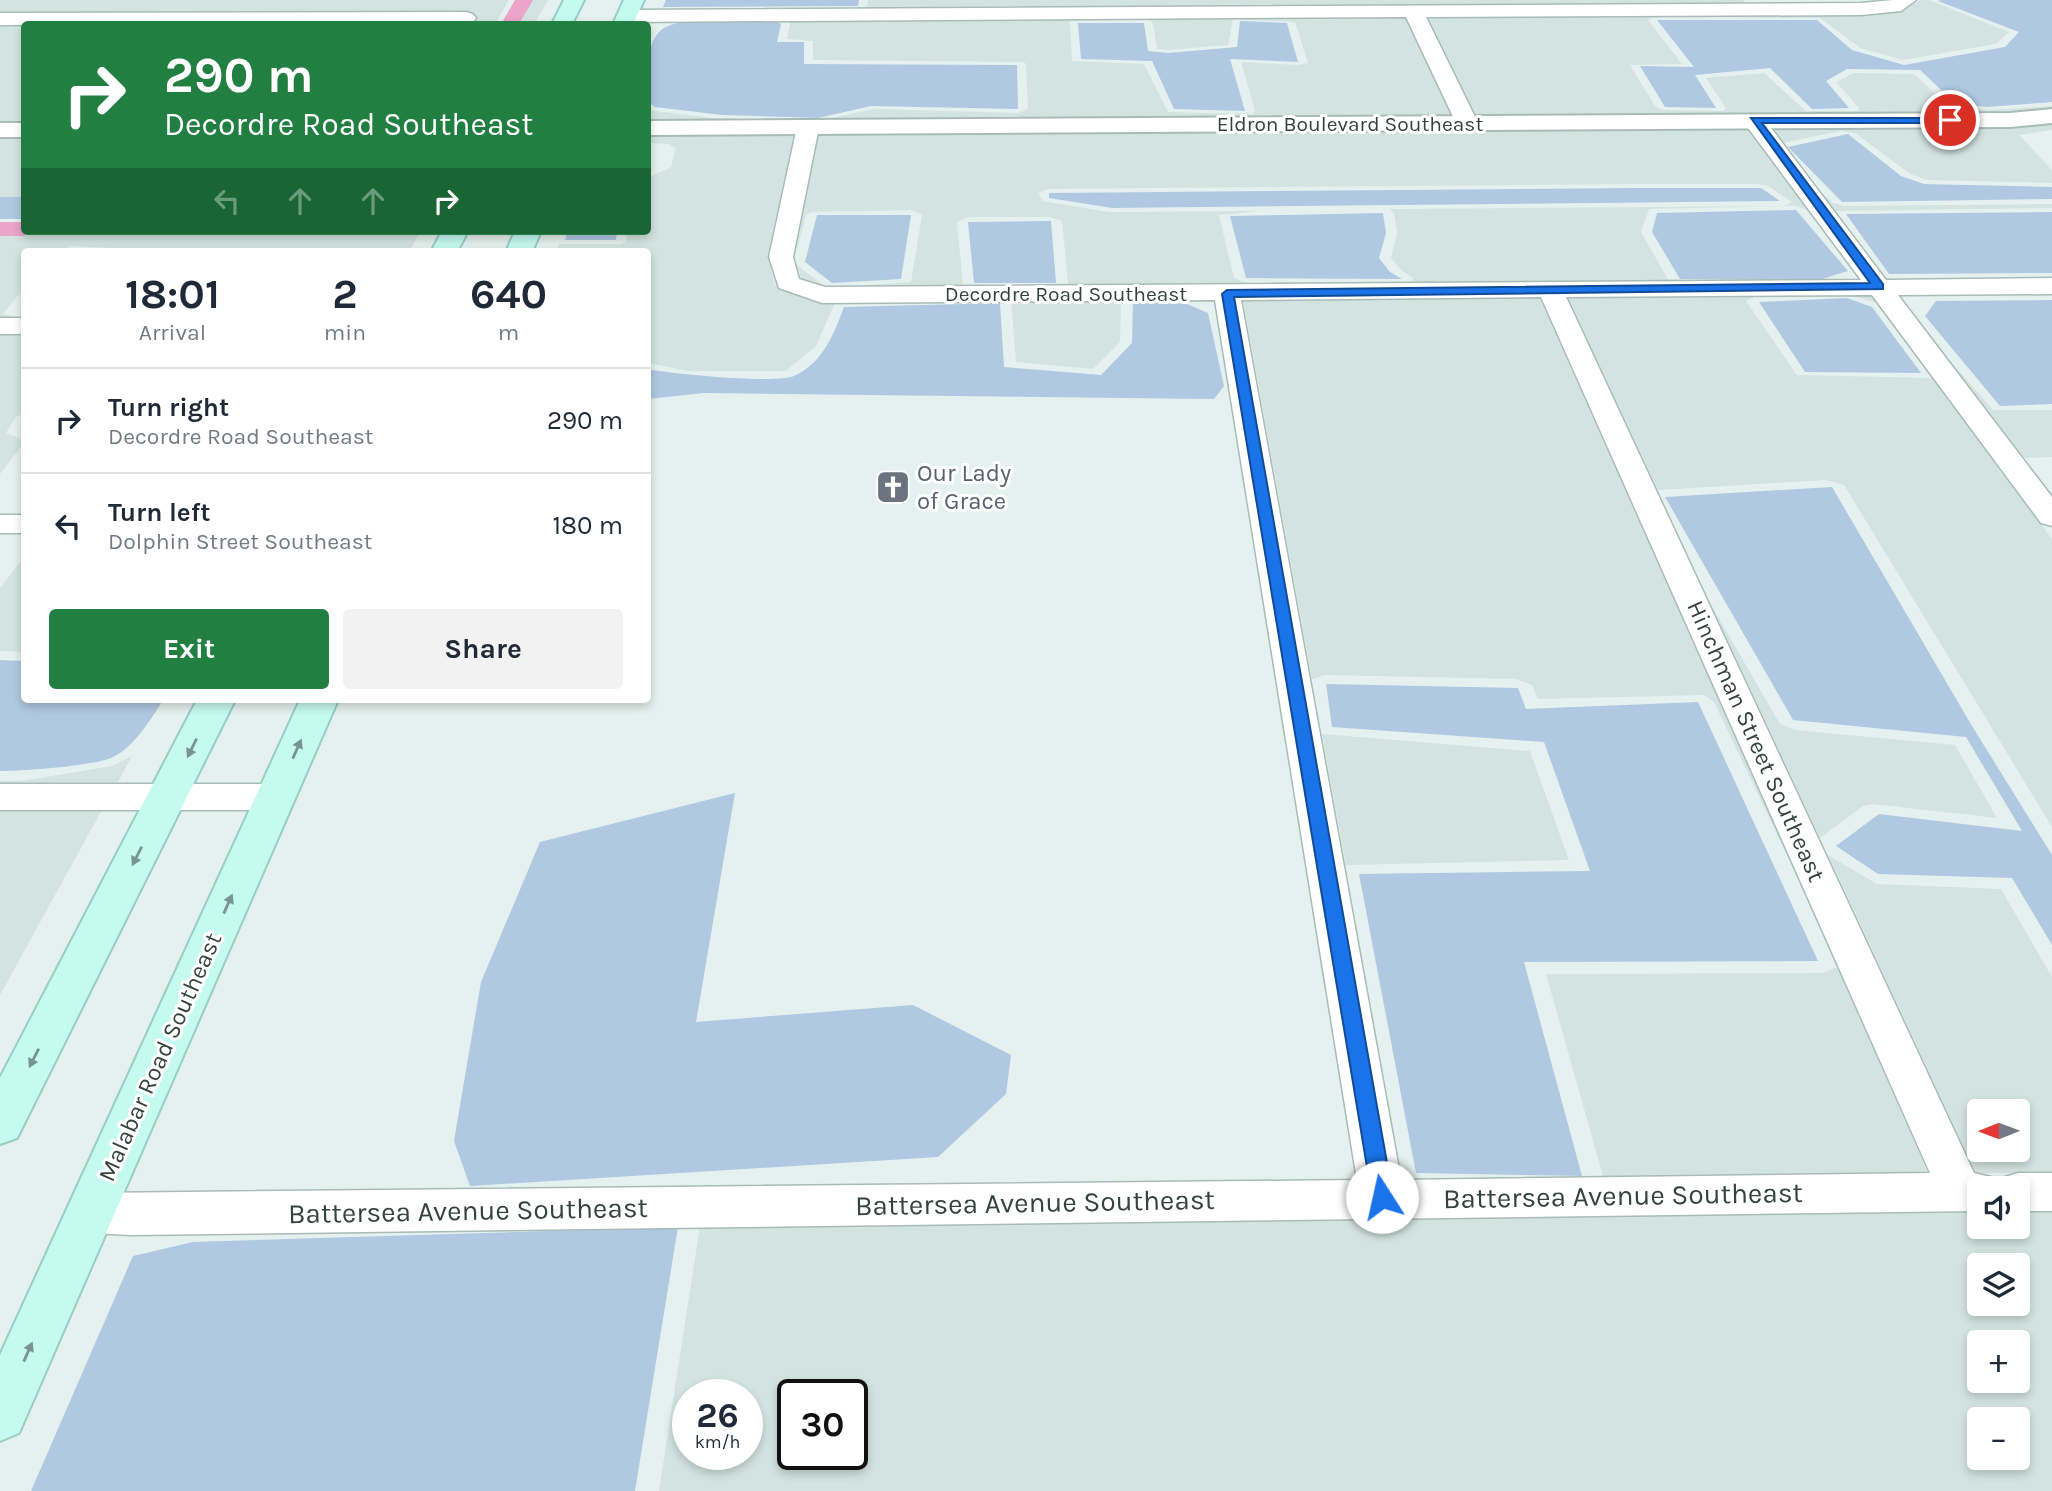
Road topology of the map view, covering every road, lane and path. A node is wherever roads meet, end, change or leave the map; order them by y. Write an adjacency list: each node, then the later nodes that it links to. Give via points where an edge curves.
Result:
1 (477, 0): 7 (street)
2 (574, 0): 8 (main road)
3 (1907, 0): 5 (street, via 1894,7 1861,9)
4 (628, 13): 5 (street)
5 (1414, 13): 11 (street)
6 (0, 19): 7 (street)
7 (464, 21)
8 (564, 21)
9 (2052, 117): 10 (street, Eldron Boulevard Southeast)
10 (1754, 121): 11 (street, Eldron Boulevard Southeast); 17 (street)
11 (1467, 123): 12 (street, Eldron Boulevard Southeast)
12 (808, 127): 13 (street, Eldron Boulevard Southeast); 19 (street, Decordre Road Southeast, via 781,257 788,284 822,295)
13 (651, 128)
14 (0, 130): 15 (street)
15 (21, 130)
16 (2052, 286): 17 (street, Decordre Road Southeast)
17 (1879, 287): 18 (street, Decordre Road Southeast); 22 (street)
18 (1550, 290): 19 (street, Decordre Road Southeast); 31 (street, Hinchman Street Southeast)
19 (1227, 294): 35 (street)
20 (0, 326): 21 (street)
21 (21, 326)
22 (2052, 517)
23 (0, 524): 24 (street)
24 (21, 524)
25 (215, 703): 27 (main road, one-way to 27)
26 (318, 703): 29 (main road, Malabar Road Southeast, one-way to 26)
27 (169, 795): 28 (street); 29 (street); 30 (main road, one-way to 30)
28 (0, 797)
29 (275, 797): 36 (main road, Malabar Road Southeast, one-way to 29)
30 (0, 1124)
31 (1967, 1186)
32 (1967, 1192): 35 (street, Battersea Avenue Southeast)
33 (2030, 1192): 34 (street)
34 (2052, 1192)
35 (1382, 1197): 36 (street, Battersea Avenue Southeast)
36 (91, 1213): 37 (main road, Malabar Road Southeast, one-way to 36)
37 (0, 1415)

